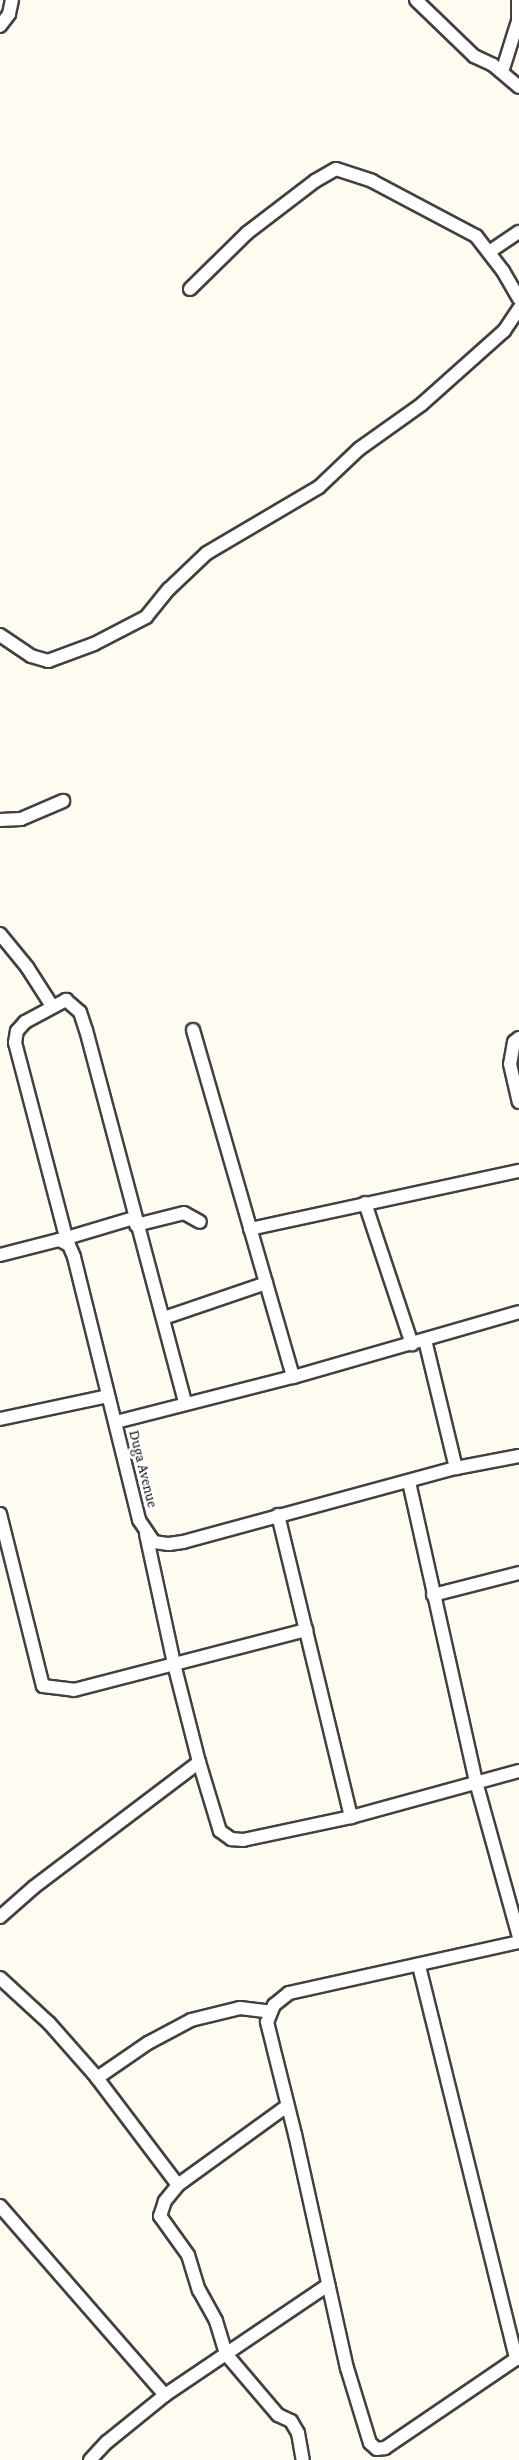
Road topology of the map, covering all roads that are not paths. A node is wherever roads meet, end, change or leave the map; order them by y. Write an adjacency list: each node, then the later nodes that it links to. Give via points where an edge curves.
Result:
1 (12, 0): 4 (street)
2 (416, 0): 5 (street, via 474,56)
3 (518, 0): 5 (street, via 518,21)
4 (0, 27)
5 (502, 72): 6 (street)
6 (519, 87)
7 (519, 232): 8 (street)
8 (489, 252): 9 (street, via 476,236 372,181 336,169 247,233); 10 (street)
9 (190, 289)
10 (519, 299)
11 (519, 309): 12 (street, via 504,331 422,404 359,449 319,487 207,552 146,617 94,644 48,661 31,656)
12 (0, 635)
13 (63, 801): 14 (street, via 21,819)
14 (0, 820)
15 (0, 934): 16 (street)
16 (52, 1006): 22 (street, via 66,1000 80,1012); 25 (street, via 16,1031 15,1043)
17 (193, 1030): 24 (street)
18 (519, 1038): 19 (street, via 514,1042 510,1064)
19 (519, 1102)
20 (519, 1171): 21 (street)
21 (365, 1203): 24 (street); 31 (street)
22 (135, 1222): 23 (street, via 184,1213); 25 (street); 29 (street)
23 (200, 1222)
24 (250, 1229): 27 (street)
25 (62, 1239): 26 (street); 33 (street, Duga Avenue, via 74,1257)
26 (0, 1256)
27 (266, 1283): 29 (street); 32 (street)
28 (519, 1312): 30 (street)
29 (164, 1318): 34 (street)
30 (425, 1340): 31 (street); 38 (street)
31 (412, 1344): 32 (street)
32 (293, 1377): 34 (street)
33 (108, 1396): 35 (street); 36 (street, Duga Avenue)
34 (184, 1403): 36 (street)
35 (0, 1419)
36 (116, 1422): 42 (street, Duga Avenue)
37 (519, 1456): 38 (street)
38 (456, 1468): 39 (street)
39 (409, 1482): 41 (street); 44 (street)
40 (0, 1514): 46 (street, via 43,1686 74,1690)
41 (279, 1515): 42 (street, via 169,1544 154,1542); 45 (street)
42 (146, 1533): 46 (street, Duga Avenue)
43 (519, 1573): 44 (street)
44 (433, 1594): 49 (street)
45 (306, 1630): 46 (street); 50 (street)
46 (174, 1665): 47 (street, Duga Avenue)
47 (199, 1762): 50 (street, Duga Avenue, via 219,1831 231,1839 243,1840); 51 (street)
48 (519, 1771): 49 (street, Duga Avenue)
49 (476, 1782): 50 (street, Duga Avenue); 52 (street)
50 (351, 1817)
51 (0, 1917)
52 (519, 1937)
53 (519, 1942): 54 (street)
54 (419, 1966): 56 (street, via 289,1993 274,2005); 63 (street)
55 (0, 1978): 57 (street, via 49,2023)
56 (272, 2012): 57 (street, via 240,2008 191,2020 148,2043); 58 (street, via 267,2022 269,2039)
57 (97, 2078): 59 (street)
58 (287, 2106): 59 (street); 61 (street)
59 (178, 2185): 62 (street, via 165,2201 160,2216 188,2255)
60 (0, 2206): 64 (street)
61 (328, 2285): 62 (street); 63 (street, via 366,2435 377,2450)
62 (226, 2354): 64 (street); 66 (street, via 278,2415 291,2421 298,2433)
63 (518, 2358)
64 (165, 2395): 65 (street)
65 (90, 2460)
66 (303, 2460)

